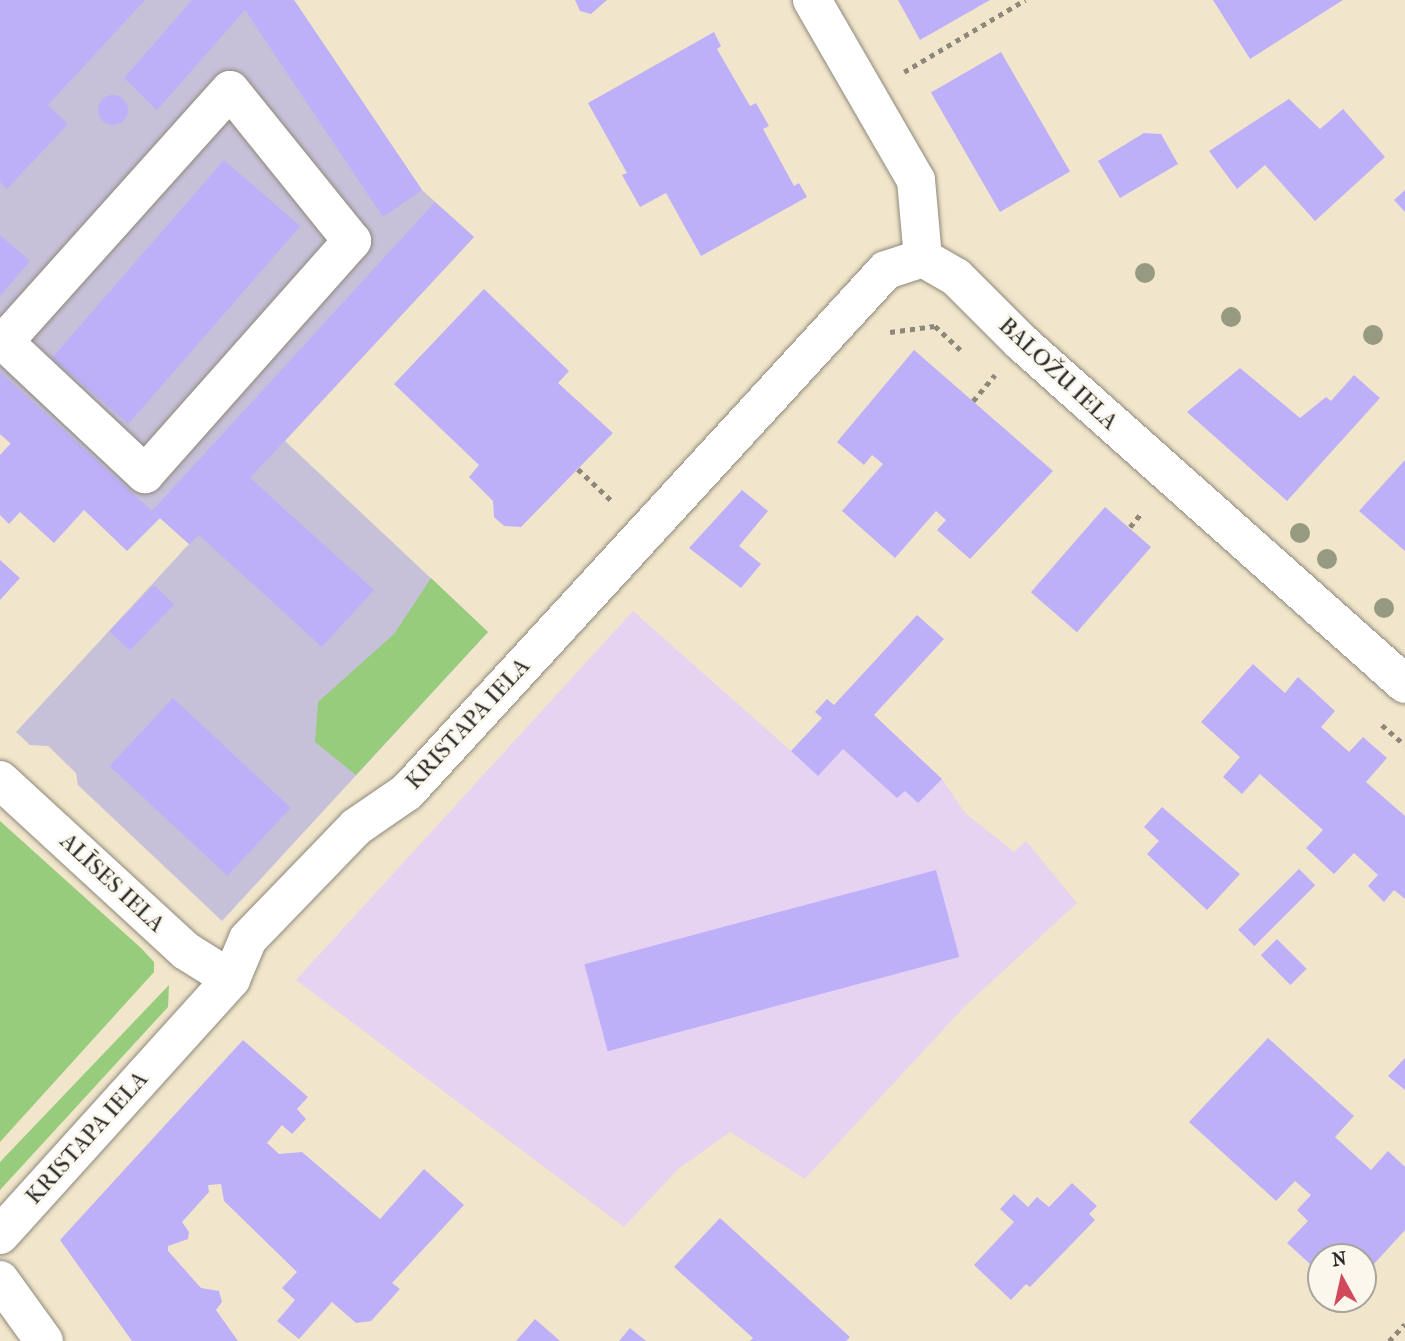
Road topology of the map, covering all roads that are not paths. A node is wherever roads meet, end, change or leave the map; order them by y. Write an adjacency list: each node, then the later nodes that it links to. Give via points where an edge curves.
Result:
1 (811, 0): 2 (street, via 916,180)
2 (923, 258): 4 (street, BALOŽU IELA, via 956,278 1021,342); 6 (street, KRISTAPA IELA, via 886,270 407,792 356,827 248,939)
3 (2, 340): 3 (street, via 145,474 352,240 229,90)
4 (1405, 684)
5 (0, 780): 6 (street, ALĪSES IELA, via 186,951)
6 (230, 979): 7 (street, KRISTAPA IELA)
7 (0, 1235)
8 (0, 1280): 9 (street)
9 (44, 1341)

